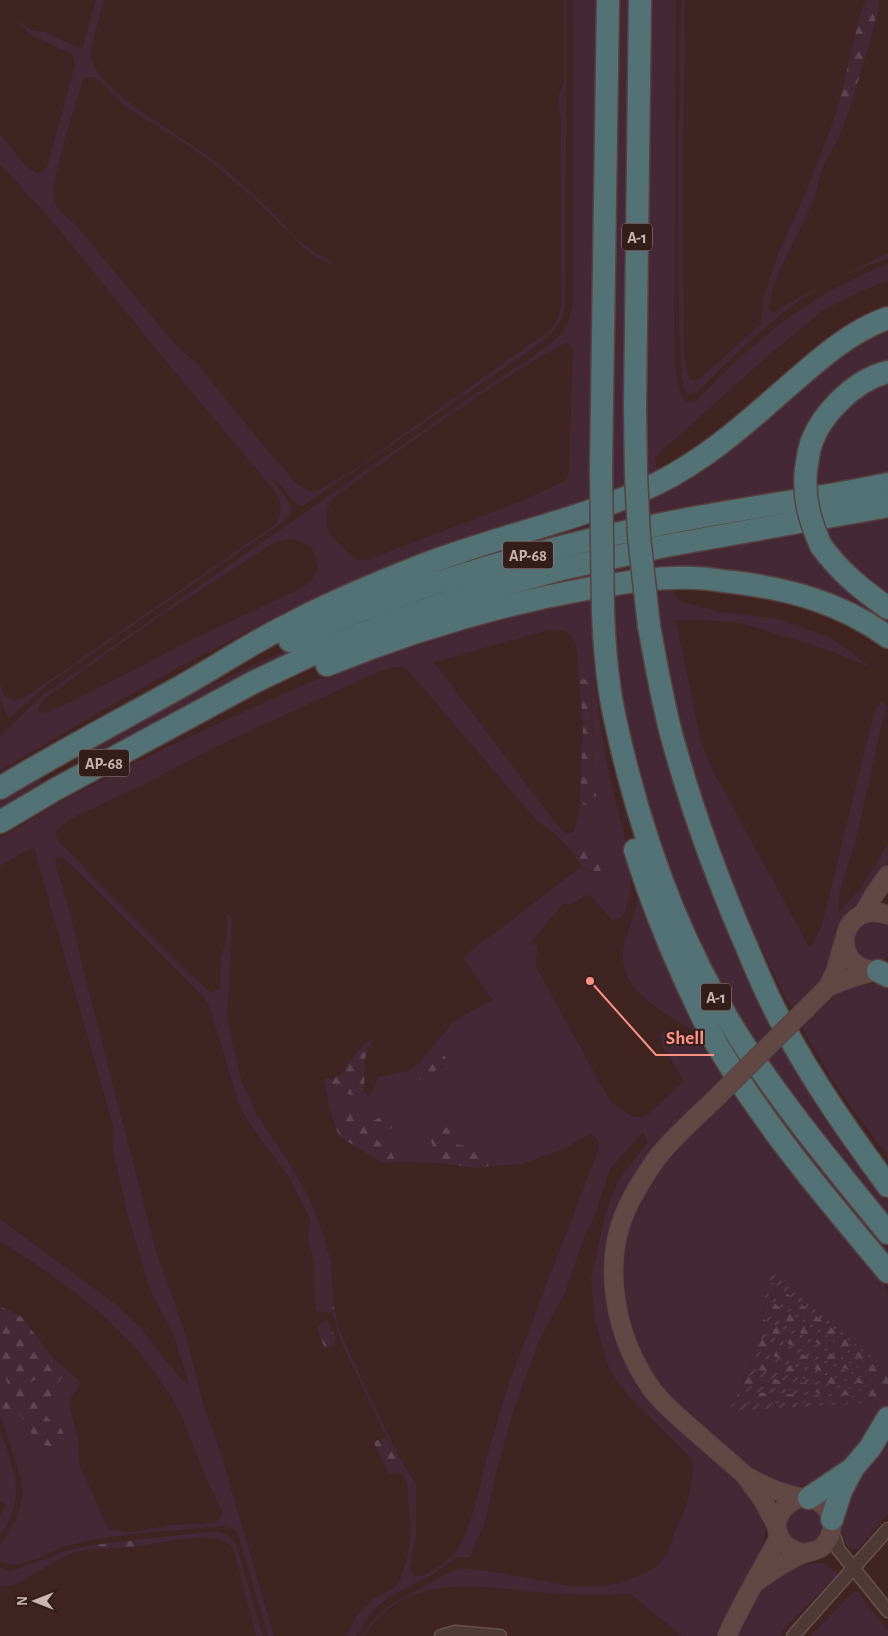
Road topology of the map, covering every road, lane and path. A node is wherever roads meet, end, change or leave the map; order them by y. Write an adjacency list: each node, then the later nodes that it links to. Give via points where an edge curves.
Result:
1 (608, 0): 11 (highway, A-1, bridge, via 601,470 603,612)
2 (640, 0): 20 (highway, A-1, bridge, via 635,406 641,554 649,626 672,738 712,863 783,1026)
3 (888, 318): 9 (highway, via 856,333 820,358 728,438 664,480 580,514 423,565 288,624)
4 (888, 372): 7 (highway, bridge, via 863,382 833,408 809,450 804,488 812,526 821,546 848,578)
5 (888, 484): 9 (highway, AP-68, via 559,546 380,603)
6 (888, 506): 10 (highway, AP-68, via 665,546 484,590 319,651)
7 (888, 608)
8 (888, 637): 10 (highway, via 859,618 783,589 695,578 622,582 556,594 420,631)
9 (185, 684): 12 (highway, AP-68)
10 (209, 708): 13 (highway, AP-68)
11 (616, 724): 23 (highway, A-1, via 652,857 701,971 738,1036 773,1088 822,1154); 24 (highway, via 612,744 630,832 646,884 693,997 718,1047 750,1096 805,1171)
12 (0, 788)
13 (0, 822)
14 (888, 876): 15 (street)
15 (863, 914): 16 (street, via 880,912); 17 (street, via 850,925)
16 (888, 915)
17 (844, 941): 18 (street, via 850,959 857,966); 19 (street)
18 (882, 972): 19 (street, via 850,978)
19 (828, 987): 28 (street, bridge, via 658,1156 625,1212 618,1237 614,1288 627,1344 651,1388 672,1411)
20 (832, 1108): 21 (highway); 22 (highway, A-1)
21 (888, 1165)
22 (888, 1186)
23 (888, 1233)
24 (887, 1271)
25 (888, 1418): 26 (highway)
26 (879, 1443): 27 (highway)
27 (853, 1468): 29 (highway); 30 (highway, via 841,1491)
28 (746, 1476): 29 (street); 32 (street, via 763,1500)
29 (804, 1498): 30 (street, via 824,1505); 32 (street, via 790,1501 783,1507 778,1516)
30 (832, 1524): 33 (street, via 829,1538 823,1546); 34 (street, via 838,1549)
31 (888, 1529): 34 (street)
32 (778, 1531): 33 (street, via 785,1546 794,1551); 35 (street)
33 (810, 1552): 34 (street, via 835,1555); 35 (street, via 780,1565)
34 (851, 1566): 36 (street); 40 (street)
35 (756, 1582): 39 (street)
36 (888, 1611)
37 (440, 1636): 38 (street, via 465,1632)
38 (500, 1636)
39 (728, 1636)
40 (793, 1636)

